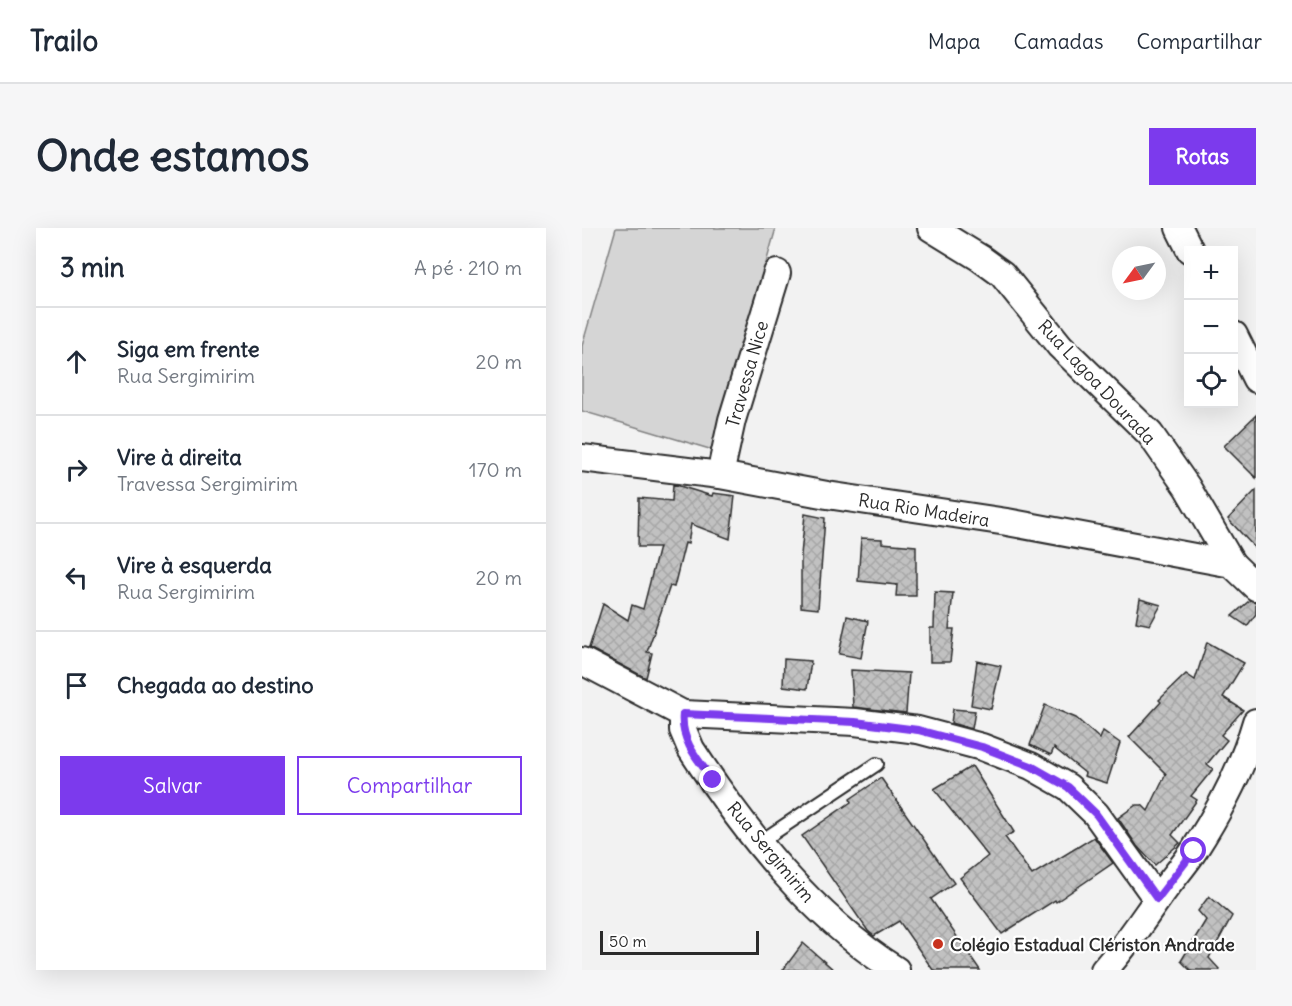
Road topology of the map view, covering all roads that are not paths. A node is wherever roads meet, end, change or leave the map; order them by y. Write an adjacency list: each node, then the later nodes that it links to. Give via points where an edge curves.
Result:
1 (931, 228): 7 (street, Rua Lagoa Dourada, via 1002,274 1060,346 1150,434 1187,487)
2 (777, 273): 6 (street, Travessa Nice, via 732,420)
3 (1238, 345): 4 (street)
4 (1256, 379)
5 (582, 458): 6 (street, Rua Rio Madeira)
6 (720, 475): 7 (street, Rua Rio Madeira)
7 (1232, 564): 8 (street)
8 (1256, 587)
9 (582, 661): 10 (street)
10 (683, 714): 13 (street, Rua Sergimirim, via 683,730 691,748); 14 (street, via 855,722 918,730 982,747 1031,766 1068,787 1096,814)
11 (1256, 722): 14 (street, via 1222,804 1194,851)
12 (877, 764): 13 (lane)
13 (760, 842): 15 (street, Rua Sergimirim, via 824,913)
14 (1157, 899): 16 (street)
15 (896, 970)
16 (1104, 970)

